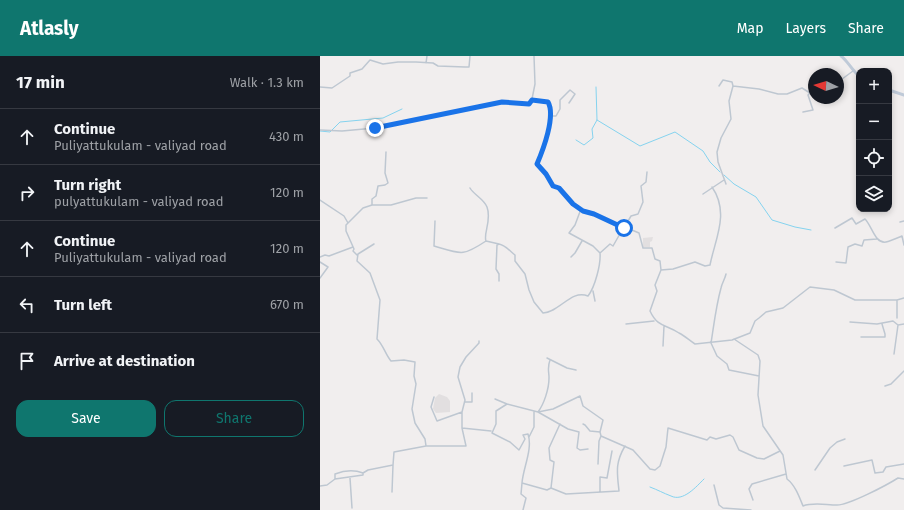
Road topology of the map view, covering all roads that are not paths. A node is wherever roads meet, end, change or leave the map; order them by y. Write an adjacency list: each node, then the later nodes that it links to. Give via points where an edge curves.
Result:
1 (373, 56): 6 (street)
2 (427, 56): 7 (street)
3 (470, 56): 7 (street, via 469,67)
4 (534, 56): 17 (street, via 535,84)
5 (841, 56): 8 (street, via 846,59)
6 (373, 60): 7 (street, via 384,64); 13 (street, via 362,69 350,73 350,76 332,88)
7 (426, 63)
8 (853, 71): 9 (street); 10 (street)
9 (856, 74)
10 (844, 78)
11 (719, 86): 12 (street, via 722,80 732,82)
12 (733, 86): 14 (street, via 778,94 787,94 802,88); 25 (street, via 729,101 731,119 718,152 718,162)
13 (320, 87)
14 (808, 91)
15 (892, 91): 16 (street)
16 (904, 95)
17 (532, 100): 21 (street, via 548,102); 22 (street, via 529,104 496,103 375,128)
18 (569, 103): 21 (street, via 575,94 570,90 560,100 560,109 556,116)
19 (811, 104): 20 (street, via 813,110)
20 (803, 112)
21 (549, 116): 33 (street, via 545,143 537,164 554,188 559,188)
22 (320, 130)
23 (386, 152): 32 (street, via 385,173 388,182 378,186)
24 (647, 172): 38 (street, via 646,182 641,186 643,202 638,214 631,216)
25 (724, 180): 26 (street); 27 (street)
26 (726, 184)
27 (712, 187): 29 (street); 54 (street, via 719,200 721,218 717,244 710,258 710,265 695,262)
28 (470, 188): 42 (street, via 487,207 489,224)
29 (703, 194)
30 (427, 198): 32 (street, via 407,199 391,205)
31 (320, 200): 37 (street, via 347,219)
32 (372, 205): 37 (street, via 363,208)
33 (581, 209): 38 (street); 43 (street, via 569,231)
34 (435, 221): 42 (street, via 434,246 463,253)
35 (904, 221): 36 (street)
36 (900, 222)
37 (348, 224): 49 (street, via 346,231)
38 (624, 228): 54 (street, via 639,233 643,248 652,248 655,259 660,261)
39 (835, 228): 41 (street, via 852,218 856,224 865,219)
40 (621, 232): 48 (street, via 613,246 610,244)
41 (877, 239): 46 (street, via 885,243 902,236); 53 (street, via 864,240 862,246 855,244 848,247 846,263)
42 (486, 241): 45 (street)
43 (582, 241): 48 (street); 51 (street)
44 (374, 244): 49 (street)
45 (499, 244): 57 (street, via 496,269); 58 (street, via 515,255 515,261 525,274 534,302 544,313 572,297 580,294 588,296)
46 (904, 245)
47 (353, 247): 50 (street, via 329,256)
48 (600, 252): 58 (street, via 600,264)
49 (357, 255): 98 (street, via 357,261 370,273 380,300 377,339 391,361 415,362 416,384 412,409)
50 (320, 256)
51 (571, 257)
52 (320, 262): 56 (street, via 328,267)
53 (836, 262)
54 (661, 270): 63 (street, via 656,279 657,291 650,311)
55 (726, 274): 73 (street, via 716,308)
56 (320, 278)
57 (500, 281)
58 (592, 289): 61 (street)
59 (904, 298): 60 (street)
60 (897, 300): 62 (street); 71 (street, via 854,300 834,290 810,287 783,308 766,312 756,321 750,333)
61 (594, 301)
62 (897, 318)
63 (655, 321): 65 (street); 69 (street)
64 (850, 322): 66 (street)
65 (626, 324)
66 (882, 324): 67 (street, via 893,321); 70 (street, via 884,337)
67 (898, 324): 68 (street); 75 (street)
68 (904, 324)
69 (664, 326): 73 (street, via 695,344); 74 (street)
70 (861, 337)
71 (734, 339): 73 (street); 80 (street, via 758,355)
72 (479, 341): 85 (street, via 460,367 458,377)
73 (711, 343): 80 (street, via 717,356 727,364 729,370)
74 (663, 346)
75 (894, 354)
76 (547, 358): 77 (street)
77 (550, 360): 78 (street); 89 (street, via 547,371 549,378)
78 (576, 370)
79 (904, 371): 81 (street, via 891,384)
80 (759, 376): 102 (street, via 758,395 763,426)
81 (885, 386)
82 (472, 392): 85 (street, via 472,402)
83 (434, 396): 87 (street, via 431,407 437,420)
84 (495, 400): 86 (street)
85 (465, 402): 87 (street)
86 (507, 404): 88 (street); 93 (street, via 496,411 496,424)
87 (462, 412): 92 (street)
88 (534, 412): 89 (street); 96 (street, via 534,427)
89 (538, 412): 90 (street); 94 (street, via 553,409 580,396 584,406 603,420)
90 (560, 424): 100 (street, via 579,432 578,449); 116 (street, via 549,448 550,460 554,462)
91 (583, 424): 94 (street, via 590,431)
92 (462, 428): 93 (street); 98 (street, via 466,446)
93 (491, 431): 96 (street, via 520,450 525,439 523,435 528,434)
94 (600, 432): 95 (street)
95 (601, 436): 99 (street); 103 (street)
96 (529, 437): 113 (street)
97 (845, 439): 107 (street, via 830,448)
98 (426, 446): 105 (street, via 394,452)
99 (624, 446): 102 (street, via 633,450 650,469 655,470 660,466 666,447 668,428 707,440 710,437 716,439 730,435 739,450 757,458 764,459); 118 (street, via 617,462 619,491)
100 (588, 449)
101 (612, 450): 118 (street, via 606,478 600,477)
102 (780, 451): 109 (street)
103 (598, 464)
104 (904, 464): 106 (street, via 886,467 883,472 875,473 872,460)
105 (393, 465): 108 (street); 117 (street)
106 (844, 466)
107 (815, 470)
108 (363, 473): 110 (street); 111 (street, via 346,470 335,474)
109 (786, 474): 112 (street, via 803,506 850,502 898,478); 119 (street, via 752,484 749,489)
110 (350, 477): 111 (street); 121 (street)
111 (335, 479): 115 (street, via 327,485)
112 (904, 479)
113 (522, 483): 116 (street, via 546,490); 122 (street, via 521,494 526,498)
114 (714, 485): 123 (street, via 719,505 723,508)
115 (320, 486)
116 (551, 488): 118 (street, via 566,494)
117 (392, 492)
118 (600, 492)
119 (753, 500)
120 (802, 507): 124 (street)
121 (352, 508)
122 (523, 510)
123 (751, 510)
124 (800, 510)

